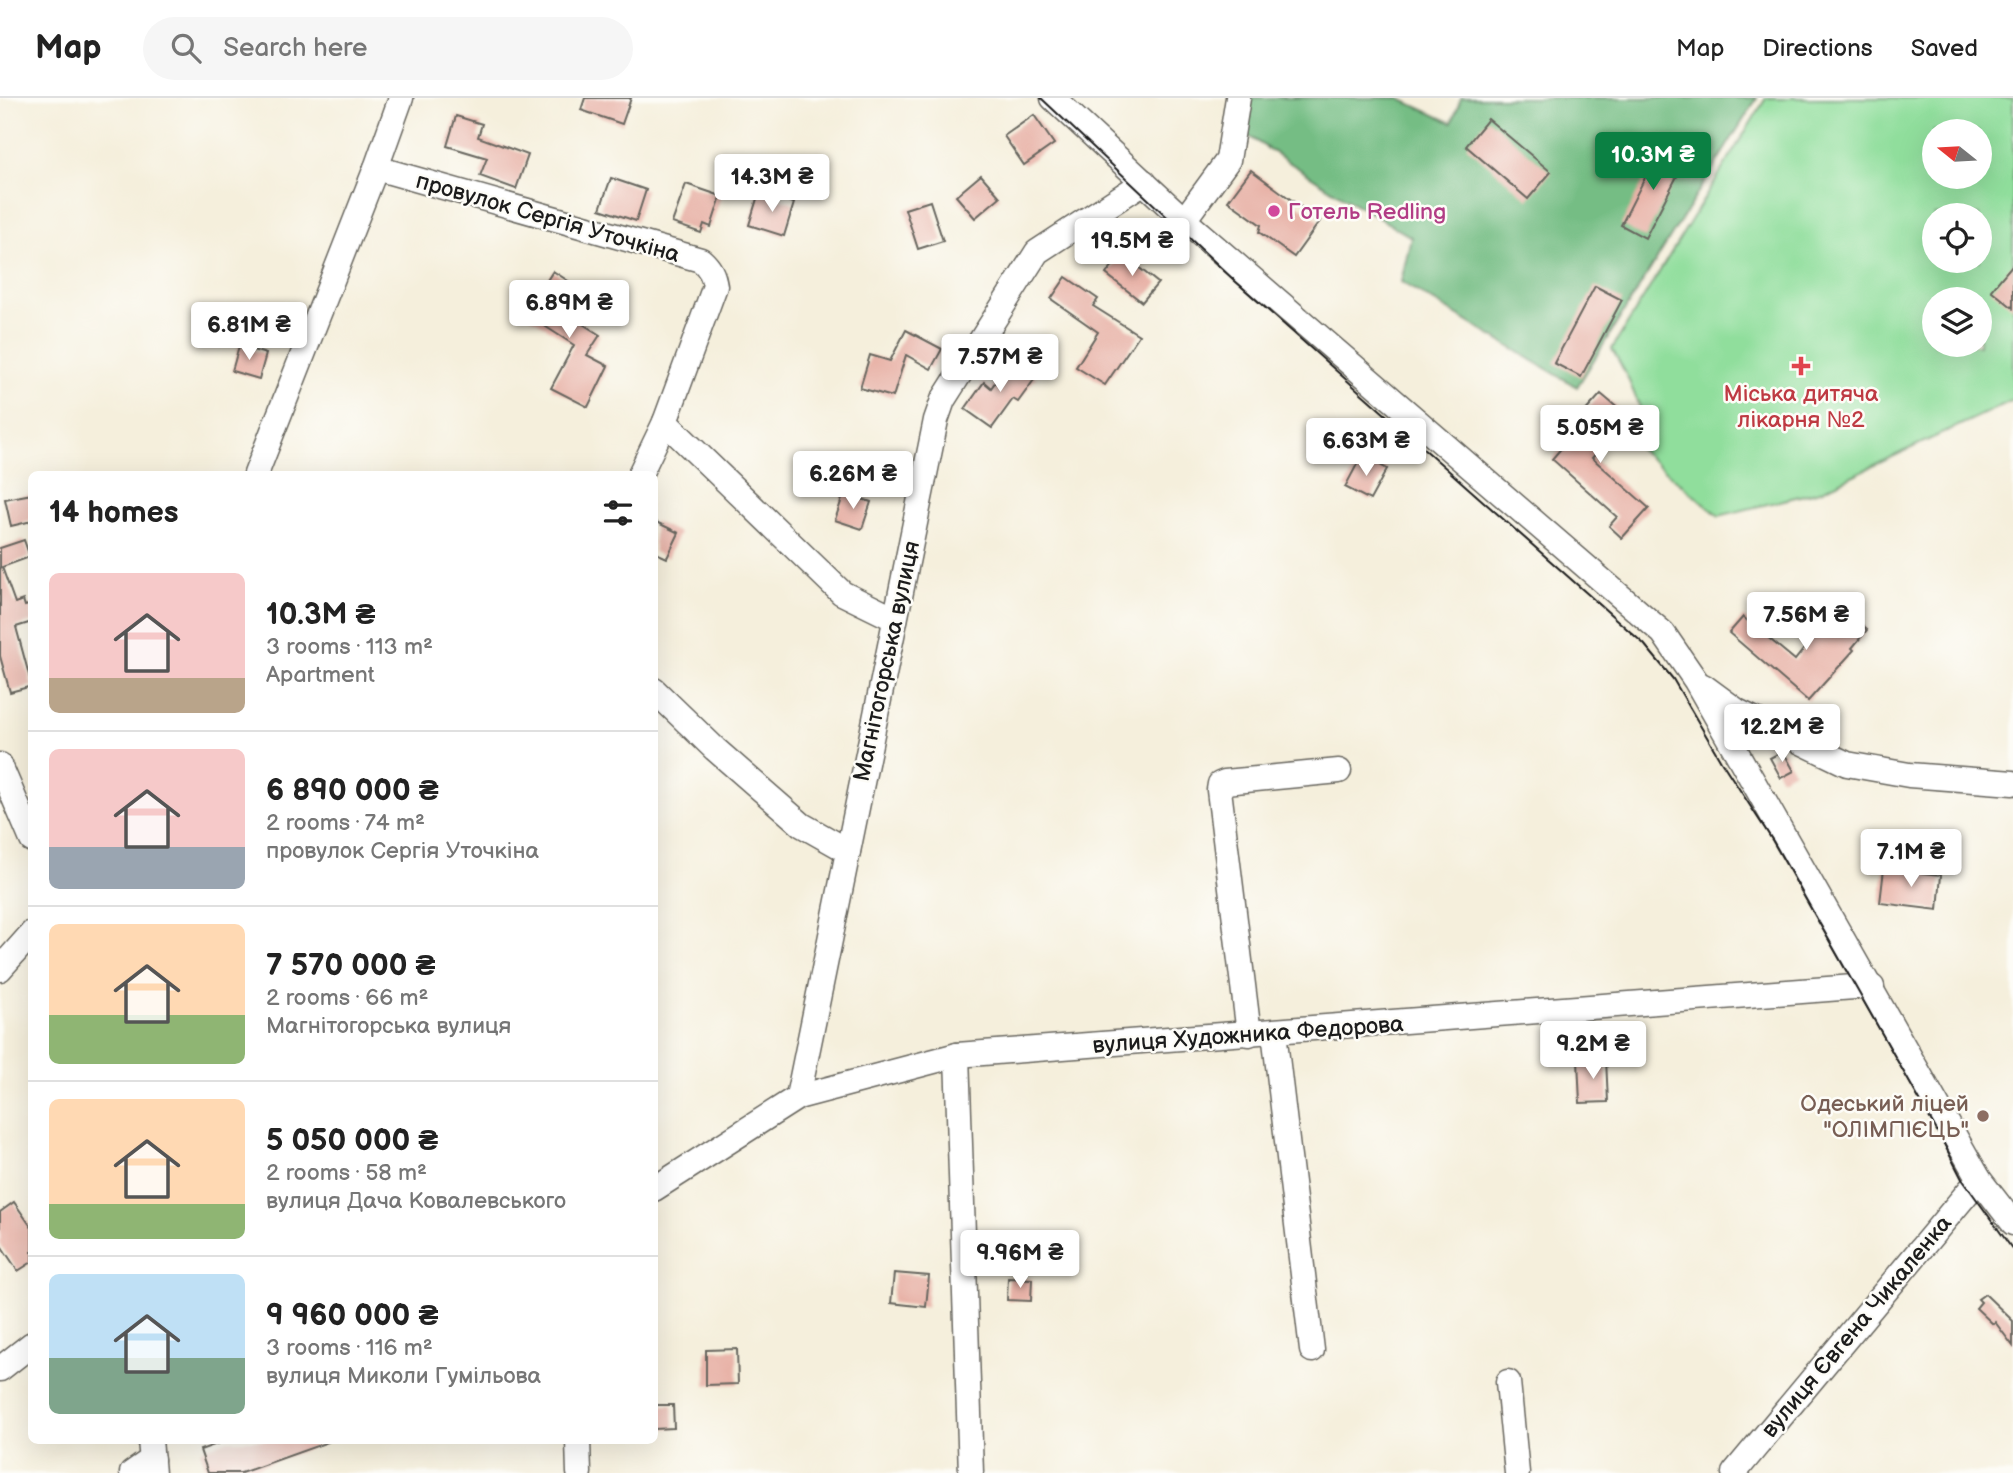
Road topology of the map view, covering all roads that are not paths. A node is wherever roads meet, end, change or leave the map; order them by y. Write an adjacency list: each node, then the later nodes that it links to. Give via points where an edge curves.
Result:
1 (401, 98): 4 (street)
2 (1053, 98): 5 (street)
3 (1238, 98): 6 (street, via 1228,160)
4 (376, 168): 7 (street, провулок Сергія Уточкіна, via 701,260 709,267 715,286); 8 (street)
5 (1144, 181): 6 (street); 10 (street, Магнітогорська вулиця, via 1037,252 943,400)
6 (1184, 220): 11 (street, via 1663,633)
7 (665, 422): 9 (street); 10 (street, via 842,593)
8 (257, 471)
9 (641, 471)
10 (895, 619): 17 (street, Магнітогорська вулиця)
11 (1696, 681): 15 (street, via 1737,710 1847,764 1909,775); 20 (street)
12 (658, 694): 17 (street, via 802,825)
13 (0, 765): 16 (street)
14 (1339, 771): 22 (street, via 1220,784)
15 (2013, 783)
16 (28, 831)
17 (848, 851): 24 (street, Магнітогорська вулиця)
18 (28, 938): 19 (street)
19 (0, 969)
20 (1872, 987): 21 (street, вулиця Художника Федорова); 25 (street)
21 (1274, 1032): 22 (street, вулиця Художника Федорова); 29 (street)
22 (1249, 1034): 23 (street, вулиця Художника Федорова)
23 (957, 1055): 24 (street, вулиця Художника Федорова); 36 (street)
24 (798, 1097): 26 (street, вулиця Художника Федорова)
25 (1979, 1179): 27 (street); 38 (street, вулиця Євгена Чикаленка)
26 (658, 1186)
27 (2013, 1223)
28 (28, 1347): 30 (street)
29 (1312, 1350)
30 (0, 1369)
31 (1508, 1382): 37 (street)
32 (578, 1444): 35 (street)
33 (152, 1457): 34 (street)
34 (132, 1473)
35 (579, 1473)
36 (971, 1473)
37 (1517, 1473)
38 (1734, 1473)

